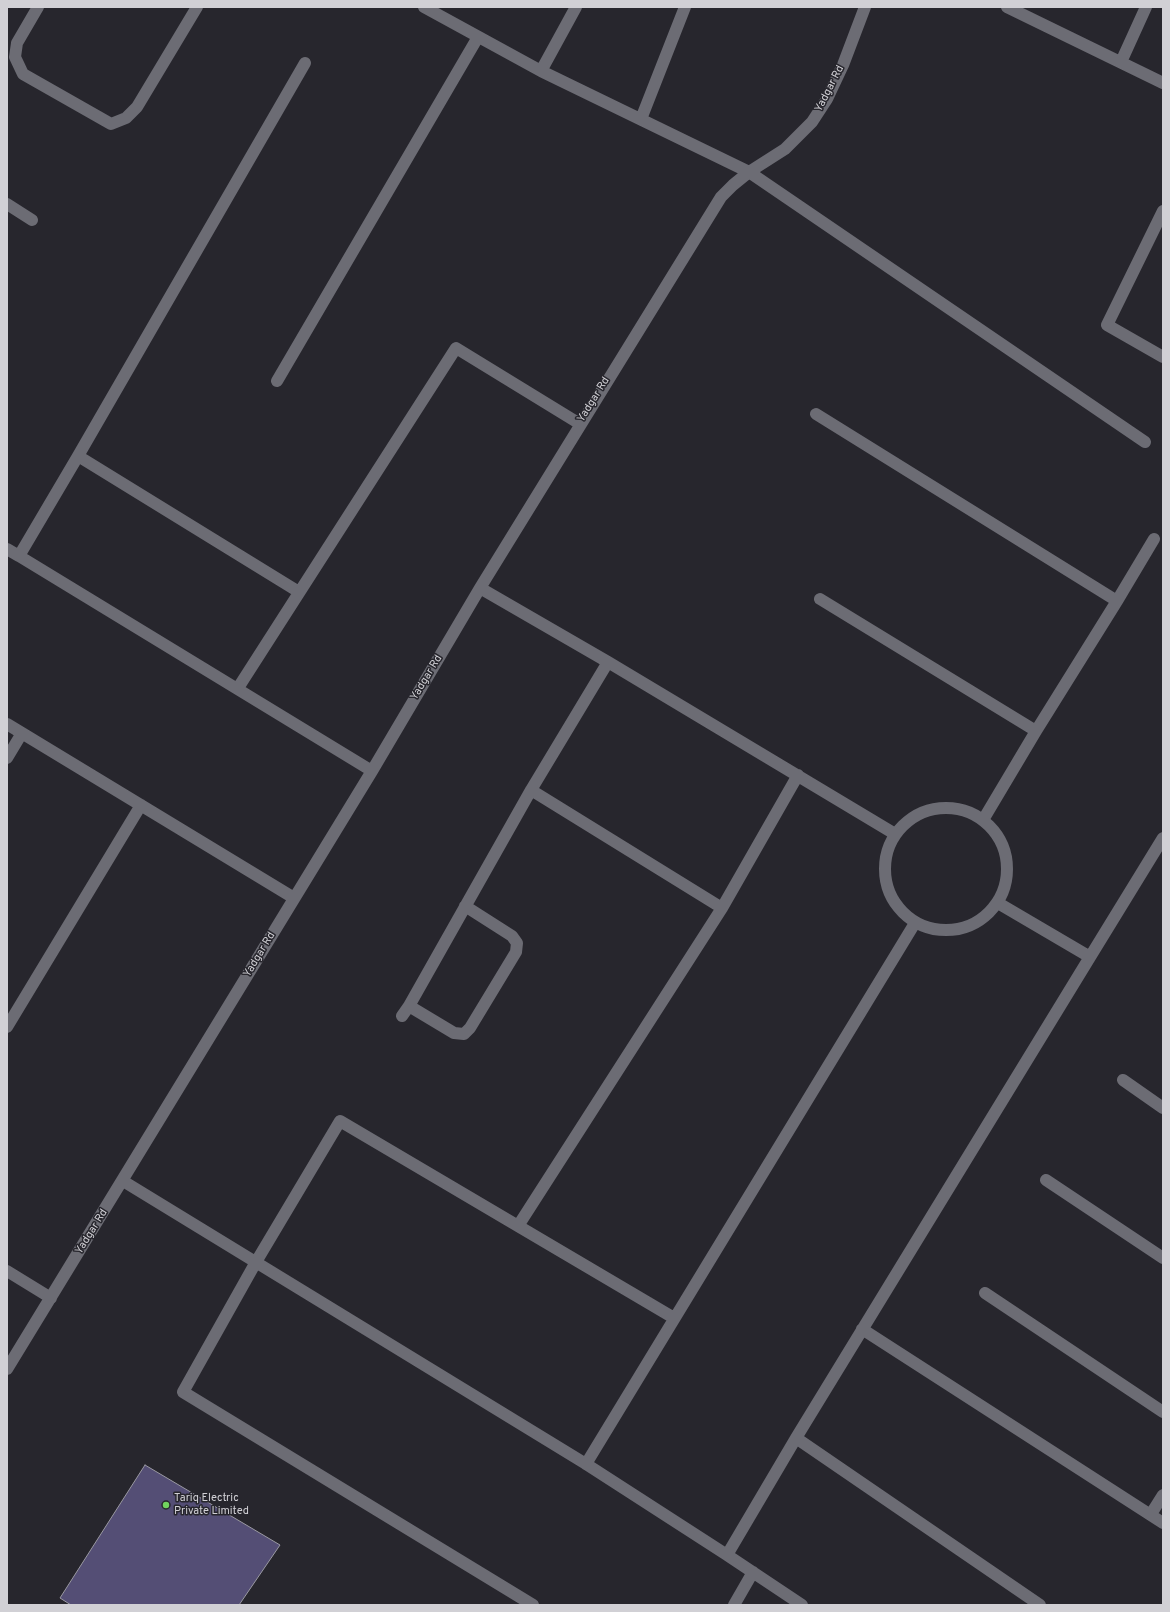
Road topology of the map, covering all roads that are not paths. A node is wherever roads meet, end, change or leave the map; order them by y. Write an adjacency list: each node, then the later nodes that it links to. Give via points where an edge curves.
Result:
1 (38, 7): 2 (street, via 16,43 15,57 23,74 111,124 126,118 137,107)
2 (197, 7)
3 (424, 7): 9 (street)
4 (576, 7): 12 (street)
5 (685, 7): 14 (street)
6 (864, 7): 15 (street, Yadgar Rd, via 843,65 827,99 812,122 785,149)
7 (1007, 7): 10 (street)
8 (1146, 7): 10 (street)
9 (478, 37): 12 (street); 20 (street)
10 (1121, 62): 13 (street)
11 (305, 63): 24 (street)
12 (541, 71): 14 (street)
13 (1163, 82)
14 (641, 119): 15 (street)
15 (749, 172): 22 (street, Yadgar Rd, via 721,197); 23 (street)
16 (7, 204): 18 (street)
17 (1163, 211): 19 (street, via 1107,325)
18 (32, 220)
19 (1163, 357)
20 (277, 381)
21 (816, 414): 31 (street)
22 (580, 424): 28 (street, Yadgar Rd); 29 (street, via 456,348)
23 (1145, 442)
24 (78, 456): 27 (street); 29 (street)
25 (1154, 538): 31 (street)
26 (7, 549): 27 (street)
27 (19, 556): 33 (street)
28 (480, 588): 32 (street); 38 (street, Yadgar Rd)
29 (300, 592): 33 (street)
30 (820, 599): 35 (street)
31 (1117, 601): 35 (street)
32 (608, 662): 39 (street); 40 (street)
33 (238, 688): 38 (street)
34 (7, 724): 36 (street)
35 (1036, 731): 42 (street)
36 (22, 733): 37 (street); 41 (street)
37 (7, 758)
38 (372, 771): 45 (street, Yadgar Rd)
39 (798, 775): 43 (street); 48 (street)
40 (531, 790): 47 (street); 48 (street)
41 (141, 805): 45 (street); 53 (street)
42 (983, 820): 43 (street, via 966,811 946,808 927,811 909,819); 46 (street, via 996,834 1004,850 1008,868 1006,886)
43 (895, 834): 49 (street, via 886,852 884,872 892,898 900,910)
44 (1163, 838): 50 (street)
45 (294, 898): 57 (street, Yadgar Rd)
46 (998, 903): 49 (street, via 986,917 970,926 951,931 933,930); 50 (street)
47 (465, 906): 51 (street); 51 (street, via 512,936 517,943 516,952 464,1034 454,1032)
48 (722, 908): 58 (street)
49 (915, 923): 64 (street)
50 (1090, 957): 65 (street)
51 (409, 1006): 52 (street)
52 (402, 1016)
53 (7, 1026)
54 (1123, 1080): 55 (street)
55 (1163, 1108)
56 (1046, 1180): 59 (street)
57 (123, 1181): 60 (street); 63 (street, Yadgar Rd)
58 (518, 1226): 60 (street, via 340,1121); 64 (street)
59 (1163, 1258)
60 (256, 1262): 69 (street); 75 (street, via 184,1392)
61 (7, 1271): 63 (street)
62 (985, 1293): 67 (street)
63 (51, 1298): 66 (street, Yadgar Rd)
64 (674, 1318): 69 (street)
65 (862, 1330): 68 (street); 71 (street)
66 (7, 1369)
67 (1163, 1412)
68 (796, 1438): 73 (street); 78 (street)
69 (586, 1464): 73 (street)
70 (1163, 1495): 71 (street)
71 (1151, 1514): 72 (street)
72 (1163, 1523)
73 (727, 1554): 74 (street)
74 (753, 1572): 76 (street); 77 (street)
75 (533, 1605)
76 (734, 1605)
77 (802, 1605)
78 (1040, 1605)

